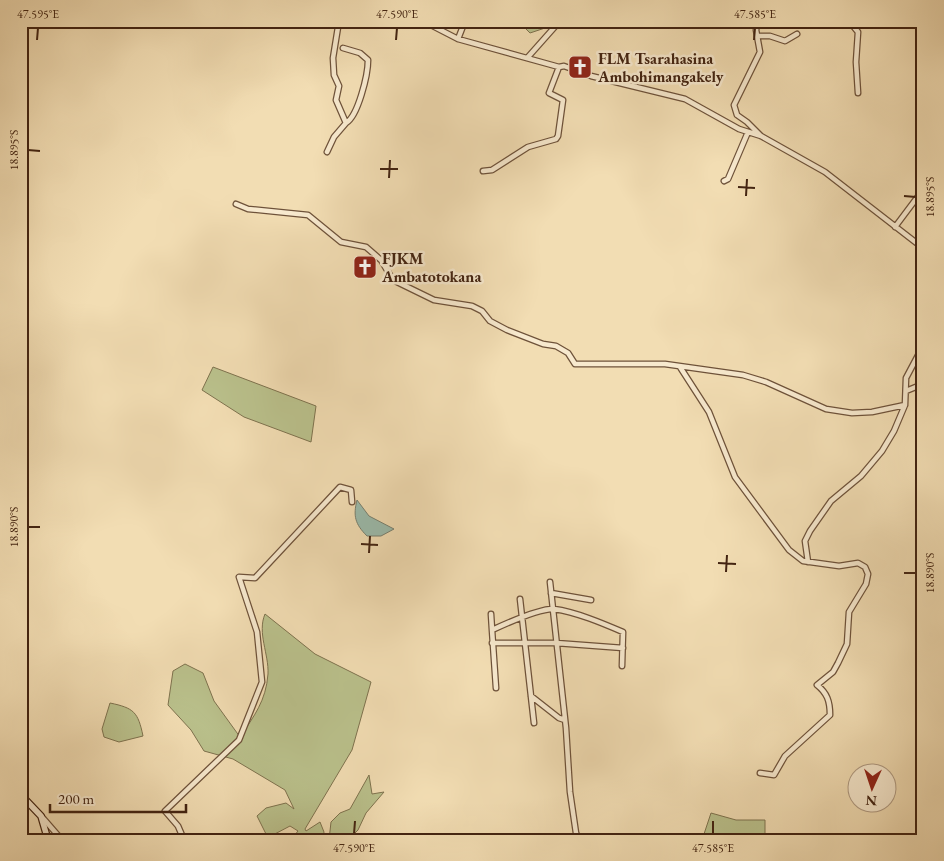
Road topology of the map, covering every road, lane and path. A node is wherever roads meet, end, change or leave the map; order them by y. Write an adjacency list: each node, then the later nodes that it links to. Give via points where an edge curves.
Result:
1 (339, 21): 14 (street, via 334,74 339,86 336,100)
2 (423, 21): 9 (street)
3 (465, 21): 9 (street)
4 (560, 21): 11 (street)
5 (758, 21): 8 (street)
6 (850, 21): 13 (street, via 858,32)
7 (797, 34): 8 (street, via 785,41)
8 (757, 36): 16 (street, via 760,52 734,110)
9 (458, 39): 11 (street)
10 (343, 48): 14 (street, via 360,53 368,60 363,92 352,120)
11 (528, 57): 12 (street)
12 (559, 67): 15 (street, via 685,99); 18 (street, via 548,93 563,100 556,139 528,147 492,170)
13 (858, 92)
14 (346, 123): 17 (street)
15 (748, 132): 16 (street); 19 (street, via 728,179)
16 (761, 136): 22 (street, via 825,172)
17 (327, 152)
18 (483, 171)
19 (724, 181)
20 (922, 190): 22 (street)
21 (236, 204): 25 (street, via 248,209 308,215 341,242 366,247 381,260 393,280 434,300 472,306 507,330 556,346 568,353 576,364)
22 (895, 227): 23 (street)
23 (923, 248)
24 (923, 346): 27 (street, via 906,378)
25 (680, 367): 28 (street, via 743,375 826,409 872,412); 30 (street, via 708,412 735,476 789,550)
26 (923, 384): 27 (street)
27 (906, 391): 28 (street)
28 (905, 405): 30 (street, via 882,451 861,476 831,501 810,531 805,541)
29 (352, 502): 53 (street, via 351,490 340,487 255,578 239,577 257,632 262,682 238,740 165,811 178,826)
30 (808, 562): 48 (street, via 839,566 858,563 868,574 866,584 849,612 847,644 838,663 833,672 816,685 826,692 830,715 785,756 774,775)
31 (550, 582): 32 (street)
32 (551, 593): 34 (street); 35 (street)
33 (520, 599): 37 (street)
34 (591, 600)
35 (552, 609): 37 (street); 41 (street); 42 (street, via 623,632)
36 (491, 614): 38 (street)
37 (522, 618): 38 (street); 40 (street)
38 (492, 630): 39 (street)
39 (492, 643): 40 (street); 44 (street)
40 (526, 643): 41 (street); 45 (street)
41 (556, 643): 42 (street); 46 (street)
42 (623, 648): 43 (street)
43 (622, 666)
44 (496, 688)
45 (531, 696): 46 (street); 47 (street)
46 (565, 720): 54 (street, via 570,792)
47 (534, 723)
48 (760, 773)
49 (21, 795): 50 (street)
50 (41, 816): 51 (street); 52 (street)
51 (48, 840)
52 (62, 840)
53 (184, 840)
54 (579, 840)

